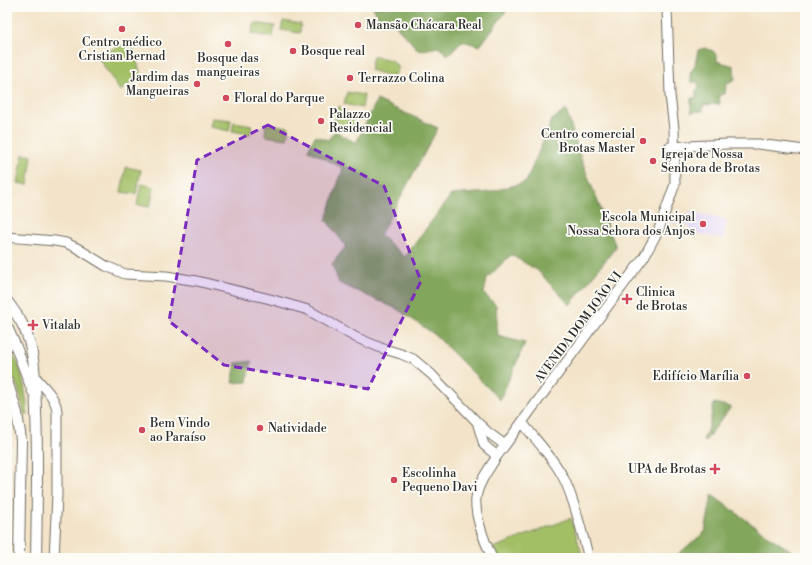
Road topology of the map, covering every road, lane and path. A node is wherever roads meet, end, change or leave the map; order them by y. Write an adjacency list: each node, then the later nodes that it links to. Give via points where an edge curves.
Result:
1 (667, 7): 2 (main road, AVENIDA DOM JOÃO VI)
2 (672, 147): 3 (main road, via 758,144); 10 (main road, AVENIDA DOM JOÃO VI, via 667,206 659,229 644,257)
3 (805, 150)
4 (7, 237): 11 (main road, via 66,243 125,274 197,281 308,310 355,337 413,359)
5 (7, 301): 7 (main road, via 27,336)
6 (7, 328): 9 (main road)
7 (36, 378): 9 (main road); 18 (main road, via 56,405 57,495)
8 (7, 381): 16 (main road, via 17,413 21,440)
9 (35, 398): 17 (main road, via 38,486)
10 (522, 422): 14 (main road, AVENIDA DOM JOÃO VI); 20 (main road, via 548,454 564,480)
11 (478, 423): 12 (main road); 13 (main road)
12 (490, 434): 13 (main road, via 485,436); 14 (main road)
13 (483, 442): 15 (main road, via 486,449)
14 (506, 445): 15 (main road, AVENIDA DOM JOÃO VI)
15 (497, 456): 19 (main road, AVENIDA DOM JOÃO VI, via 482,479 476,498 478,518)
16 (18, 558)
17 (36, 558)
18 (54, 558)
19 (492, 558)
20 (589, 558)

